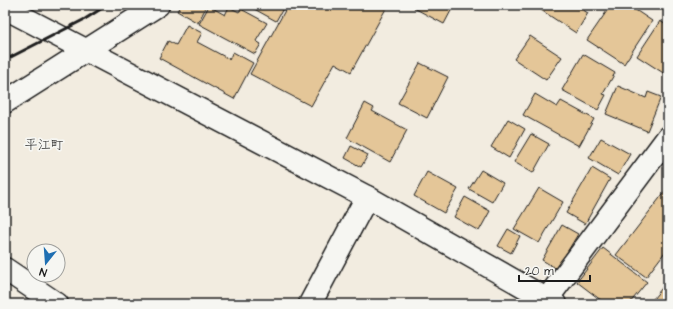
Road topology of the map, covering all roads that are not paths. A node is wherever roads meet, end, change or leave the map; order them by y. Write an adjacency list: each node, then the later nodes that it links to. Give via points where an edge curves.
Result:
1 (158, 5): 3 (street)
2 (10, 11): 3 (street)
3 (87, 50): 4 (street); 6 (street)
4 (5, 102)
5 (668, 137): 8 (street)
6 (367, 197): 8 (street); 10 (street)
7 (5, 269): 9 (street)
8 (551, 302)
9 (57, 304)
10 (310, 304)

